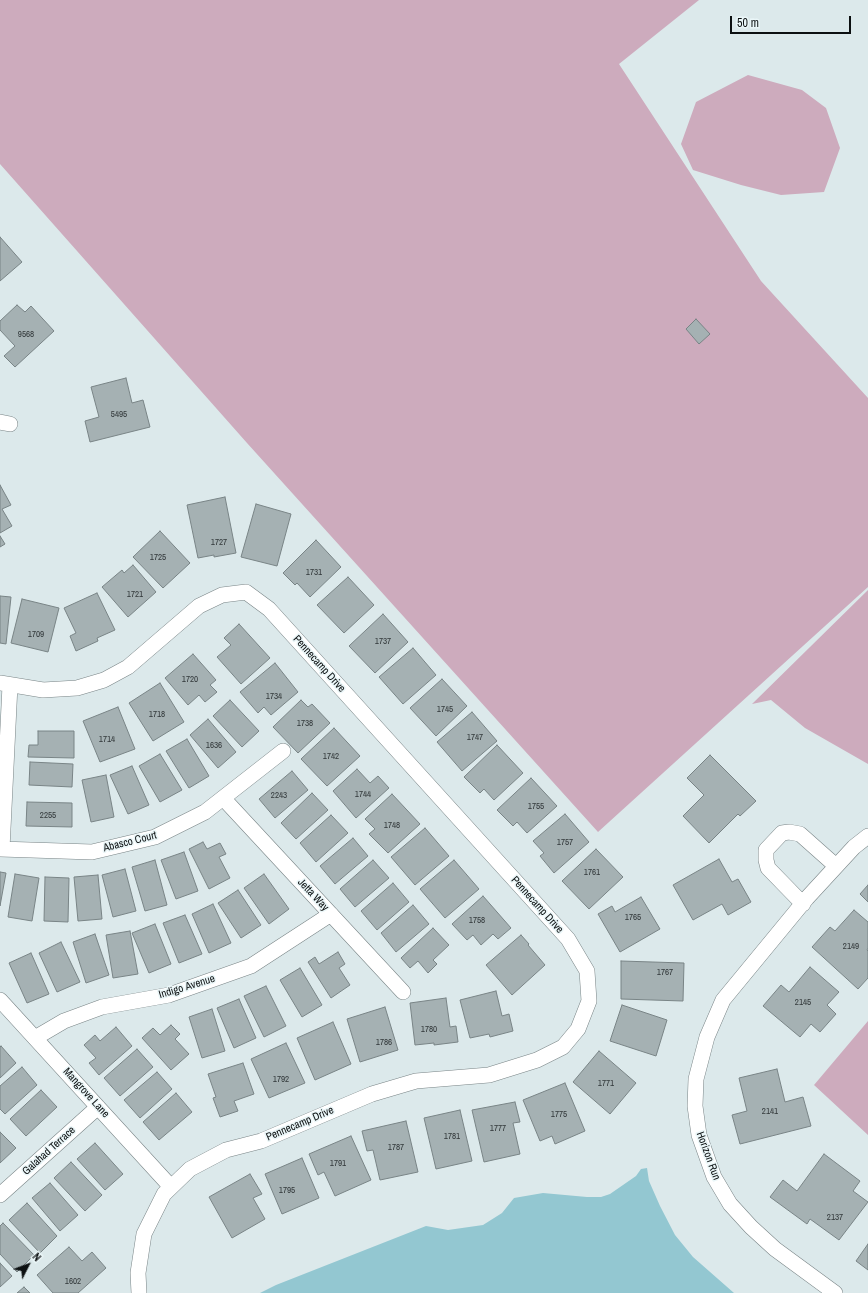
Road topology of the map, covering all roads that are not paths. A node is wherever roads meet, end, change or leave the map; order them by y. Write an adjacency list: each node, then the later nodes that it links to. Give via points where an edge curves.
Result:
1 (5, 684): 5 (street); 13 (street, Pennecamp Drive, via 43,690 77,688 104,680 128,667 198,606 222,595 246,592 269,609 568,940 587,971 589,1001 578,1028 563,1047 537,1060 489,1075 416,1081 372,1094 261,1141 226,1150 190,1169)
2 (283, 752): 3 (street, Abasco Court)
3 (223, 798): 5 (street, Abasco Court, via 205,812 155,838 92,852); 8 (street, Jetta Way)
4 (868, 836): 6 (street, Horizon Run)
5 (1, 849)
6 (836, 866): 7 (street, Horizon Run); 7 (street, via 800,834 782,833 766,850 768,868)
7 (803, 904): 16 (street, Horizon Run, via 723,1000 707,1037 696,1079 695,1106 699,1136 714,1177 730,1204 775,1249)
8 (331, 914): 9 (street, Jetta Way); 11 (street, Indigo Avenue, via 251,966 169,995 102,1007 64,1021)
9 (403, 992)
10 (0, 1000): 11 (street, Mangrove Lane)
11 (35, 1038): 12 (street, Mangrove Lane)
12 (98, 1107): 13 (street, Mangrove Lane); 14 (street, Galahad Terrace)
13 (171, 1187): 15 (street, Pennecamp Drive, via 164,1194 144,1234 138,1273)
14 (0, 1195)
15 (139, 1293)
16 (835, 1293)

